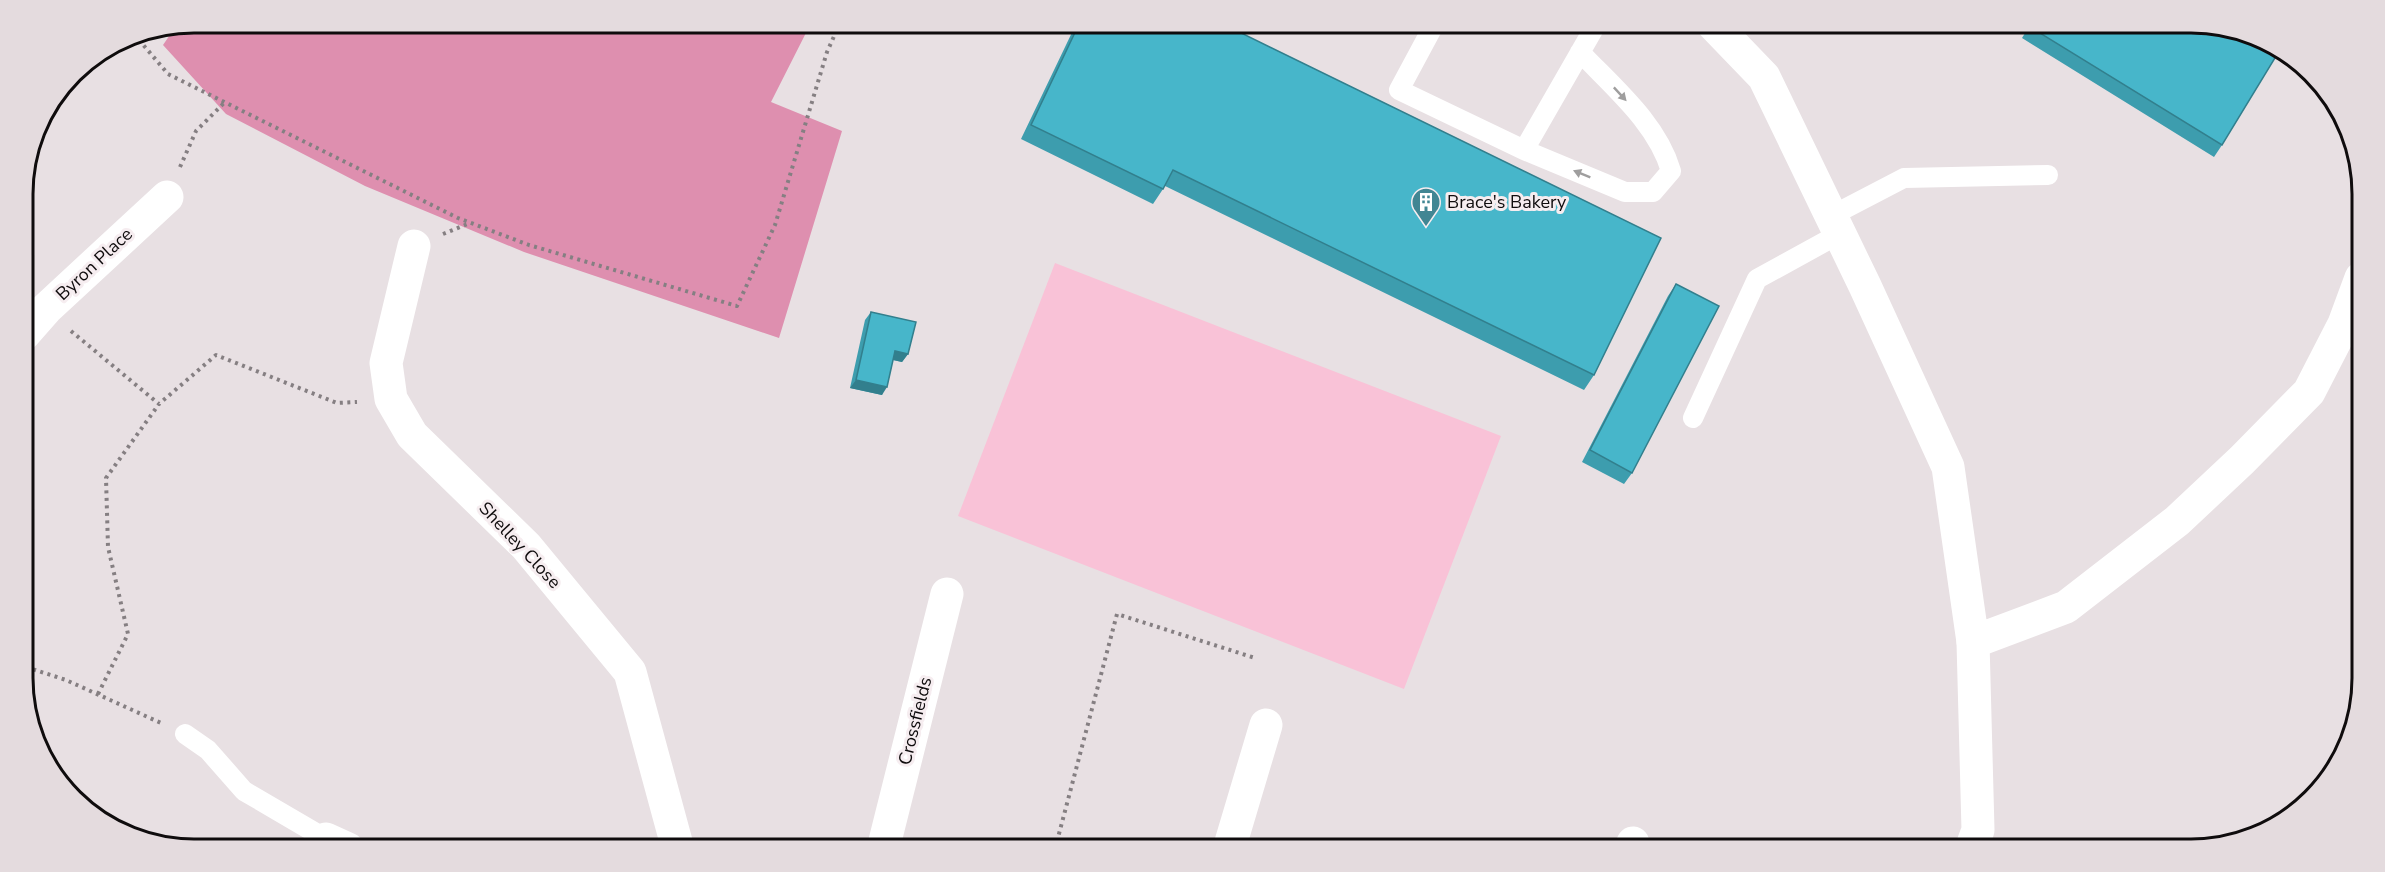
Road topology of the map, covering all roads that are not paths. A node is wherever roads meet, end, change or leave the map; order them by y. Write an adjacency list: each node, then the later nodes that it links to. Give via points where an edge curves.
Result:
1 (1429, 33): 5 (lane, via 1400,90)
2 (1591, 33): 4 (lane)
3 (1722, 33): 8 (street, via 1764,77)
4 (1580, 52): 5 (lane); 5 (lane, one-way to 5, via 1635,110 1665,150 1671,171 1653,192 1625,192)
5 (1524, 150)
6 (2048, 175): 8 (lane, via 1904,178)
7 (167, 197): 11 (street, Byron Place)
8 (1835, 225): 12 (lane, via 1757,279); 14 (street, via 1948,467)
9 (414, 246): 18 (street, Shelley Close, via 387,363 391,399 412,435 526,546 630,672)
10 (2352, 302): 14 (street, via 2309,392 2177,521 2066,606)
11 (33, 324)
12 (1693, 418)
13 (946, 594): 19 (street, Crossfields)
14 (1973, 642): 21 (street, via 1978,830)
15 (1266, 725): 20 (street)
16 (185, 734): 17 (lane, via 208,750 244,791)
17 (328, 839)
18 (675, 839)
19 (885, 839)
20 (1232, 839)
21 (1975, 839)

